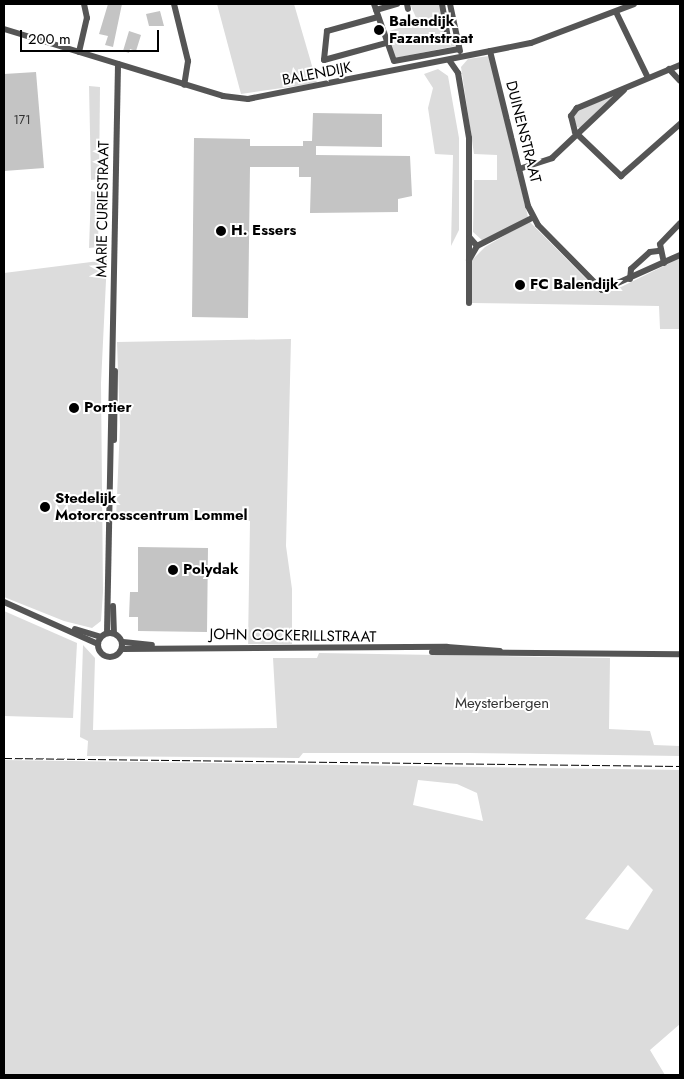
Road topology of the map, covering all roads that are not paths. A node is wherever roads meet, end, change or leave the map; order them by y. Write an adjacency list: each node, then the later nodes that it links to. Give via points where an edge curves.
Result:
1 (84, 4): 14 (street, via 87,18)
2 (174, 4): 24 (street, via 188,61)
3 (397, 4): 7 (street)
4 (442, 4): 12 (street, via 448,37)
5 (450, 4): 12 (street)
6 (634, 4): 8 (street, BALENDIJK)
7 (375, 7): 9 (street)
8 (616, 12): 13 (street, BALENDIJK, via 553,37); 22 (street)
9 (378, 17): 11 (street); 11 (street, via 327,31 324,60)
10 (4, 29): 14 (street, BALENDIJK)
11 (386, 43): 17 (street)
12 (458, 45): 15 (street); 17 (street)
13 (490, 51): 15 (street, BALENDIJK); 28 (street, DUINENSTRAAT)
14 (79, 52): 18 (street, BALENDIJK)
15 (461, 57): 16 (street, BALENDIJK)
16 (449, 60): 21 (street, BALENDIJK); 31 (street, via 458,73 468,122)
17 (394, 61): 21 (street)
18 (118, 64): 24 (street, BALENDIJK); 41 (street, MARIE CURIESTRAAT, via 111,590)
19 (680, 65): 20 (street)
20 (669, 69): 22 (street); 23 (street)
21 (392, 71): 24 (street, BALENDIJK, via 248,99)
22 (648, 78): 25 (street)
23 (680, 81)
24 (184, 85)
25 (628, 87): 27 (street); 27 (street, via 574,110 571,119)
26 (680, 124): 27 (street, via 621,176)
27 (577, 135): 28 (street, via 548,161)
28 (519, 169): 29 (street, DUINENSTRAAT)
29 (532, 218): 32 (street); 37 (street, DUINENSTRAAT, via 599,289)
30 (680, 223): 33 (street, via 662,241)
31 (470, 238): 32 (street); 35 (street)
32 (477, 246): 35 (street)
33 (658, 251): 36 (street); 37 (street, via 650,252 631,270)
34 (680, 255): 36 (street, DUINENSTRAAT)
35 (469, 260): 38 (street)
36 (664, 263): 37 (street, DUINENSTRAAT)
37 (630, 279)
38 (468, 303)
39 (4, 602): 40 (street)
40 (59, 625): 41 (street); 42 (street)
41 (107, 635): 42 (street); 43 (street)
42 (98, 644): 43 (street, JOHN COCKERILLSTRAAT, via 100,652 110,658)
43 (122, 646): 44 (street, JOHN COCKERILLSTRAAT, via 422,650 447,647)
44 (680, 654)

